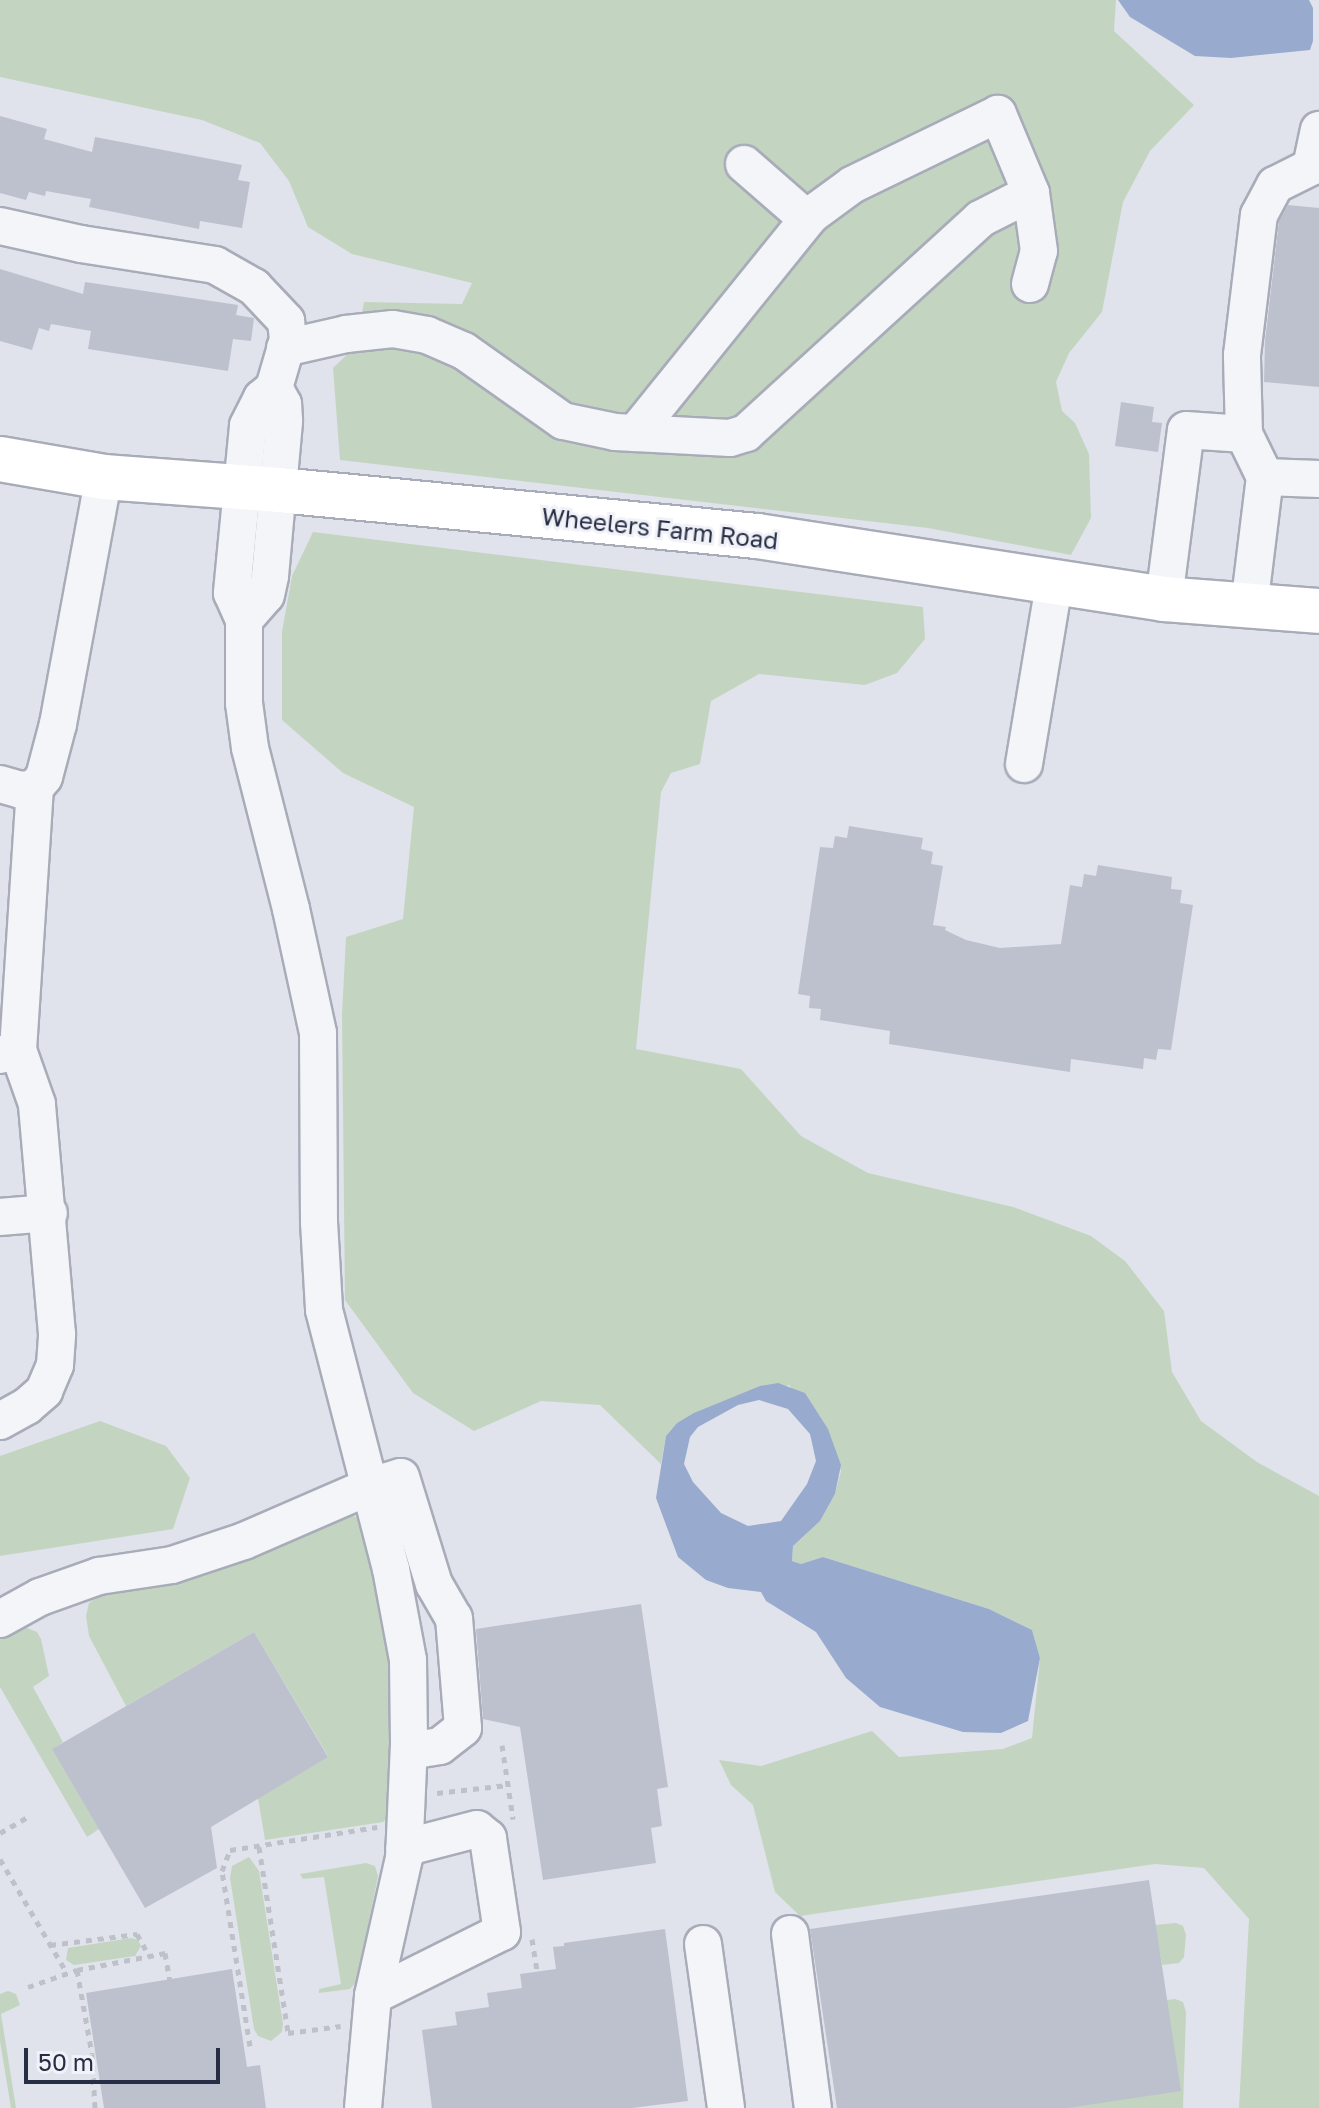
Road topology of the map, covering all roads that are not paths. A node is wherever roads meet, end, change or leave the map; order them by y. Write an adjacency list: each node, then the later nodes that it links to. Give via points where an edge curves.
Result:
1 (1319, 130): 9 (street, via 1311,167 1275,185 1259,215 1242,355)
2 (744, 164): 4 (street)
3 (1031, 193): 4 (street, via 998,114 852,185); 6 (street, via 1039,251); 8 (street, via 980,219 746,433 730,438)
4 (807, 219): 8 (street)
5 (0, 226): 7 (street, via 81,244 176,256 230,271 282,313)
6 (1030, 284)
7 (285, 348): 8 (street, via 393,329 427,335 464,351 563,421); 14 (street, via 274,388 283,404)
8 (635, 433)
9 (1244, 434): 12 (street); 16 (street, via 1186,430)
10 (0, 459): 11 (main road, Wheelers Farm Road)
11 (104, 477): 14 (main road, Wheelers Farm Road); 20 (street, via 44,777)
12 (1265, 477): 13 (street); 17 (street)
13 (1319, 479)
14 (259, 488): 15 (main road, Wheelers Farm Road, via 758,536); 25 (street, via 266,595 244,620 244,703 318,1033 324,1310)
15 (1054, 584): 16 (main road, Wheelers Farm Road); 19 (street)
16 (1164, 599): 17 (main road, Wheelers Farm Road)
17 (1249, 607): 18 (main road, Wheelers Farm Road)
18 (1319, 611)
19 (1024, 764)
20 (18, 786): 21 (street)
21 (9, 1052): 22 (street, via 37,1104)
22 (49, 1213): 23 (street); 24 (street, via 55,1365 44,1391)
23 (0, 1217)
24 (0, 1421)
25 (368, 1487): 26 (street, via 244,1541 172,1565 99,1576 40,1597); 27 (street, via 408,1660); 27 (street, via 401,1477 434,1584 454,1618 463,1728 440,1746)
26 (0, 1619)
27 (409, 1751): 28 (street)
28 (404, 1848): 31 (street); 31 (street, via 477,1829 488,1838 502,1932)
29 (790, 1934): 34 (street)
30 (703, 1944): 33 (street)
31 (373, 1996): 32 (street)
32 (363, 2108)
33 (726, 2108)
34 (813, 2108)

